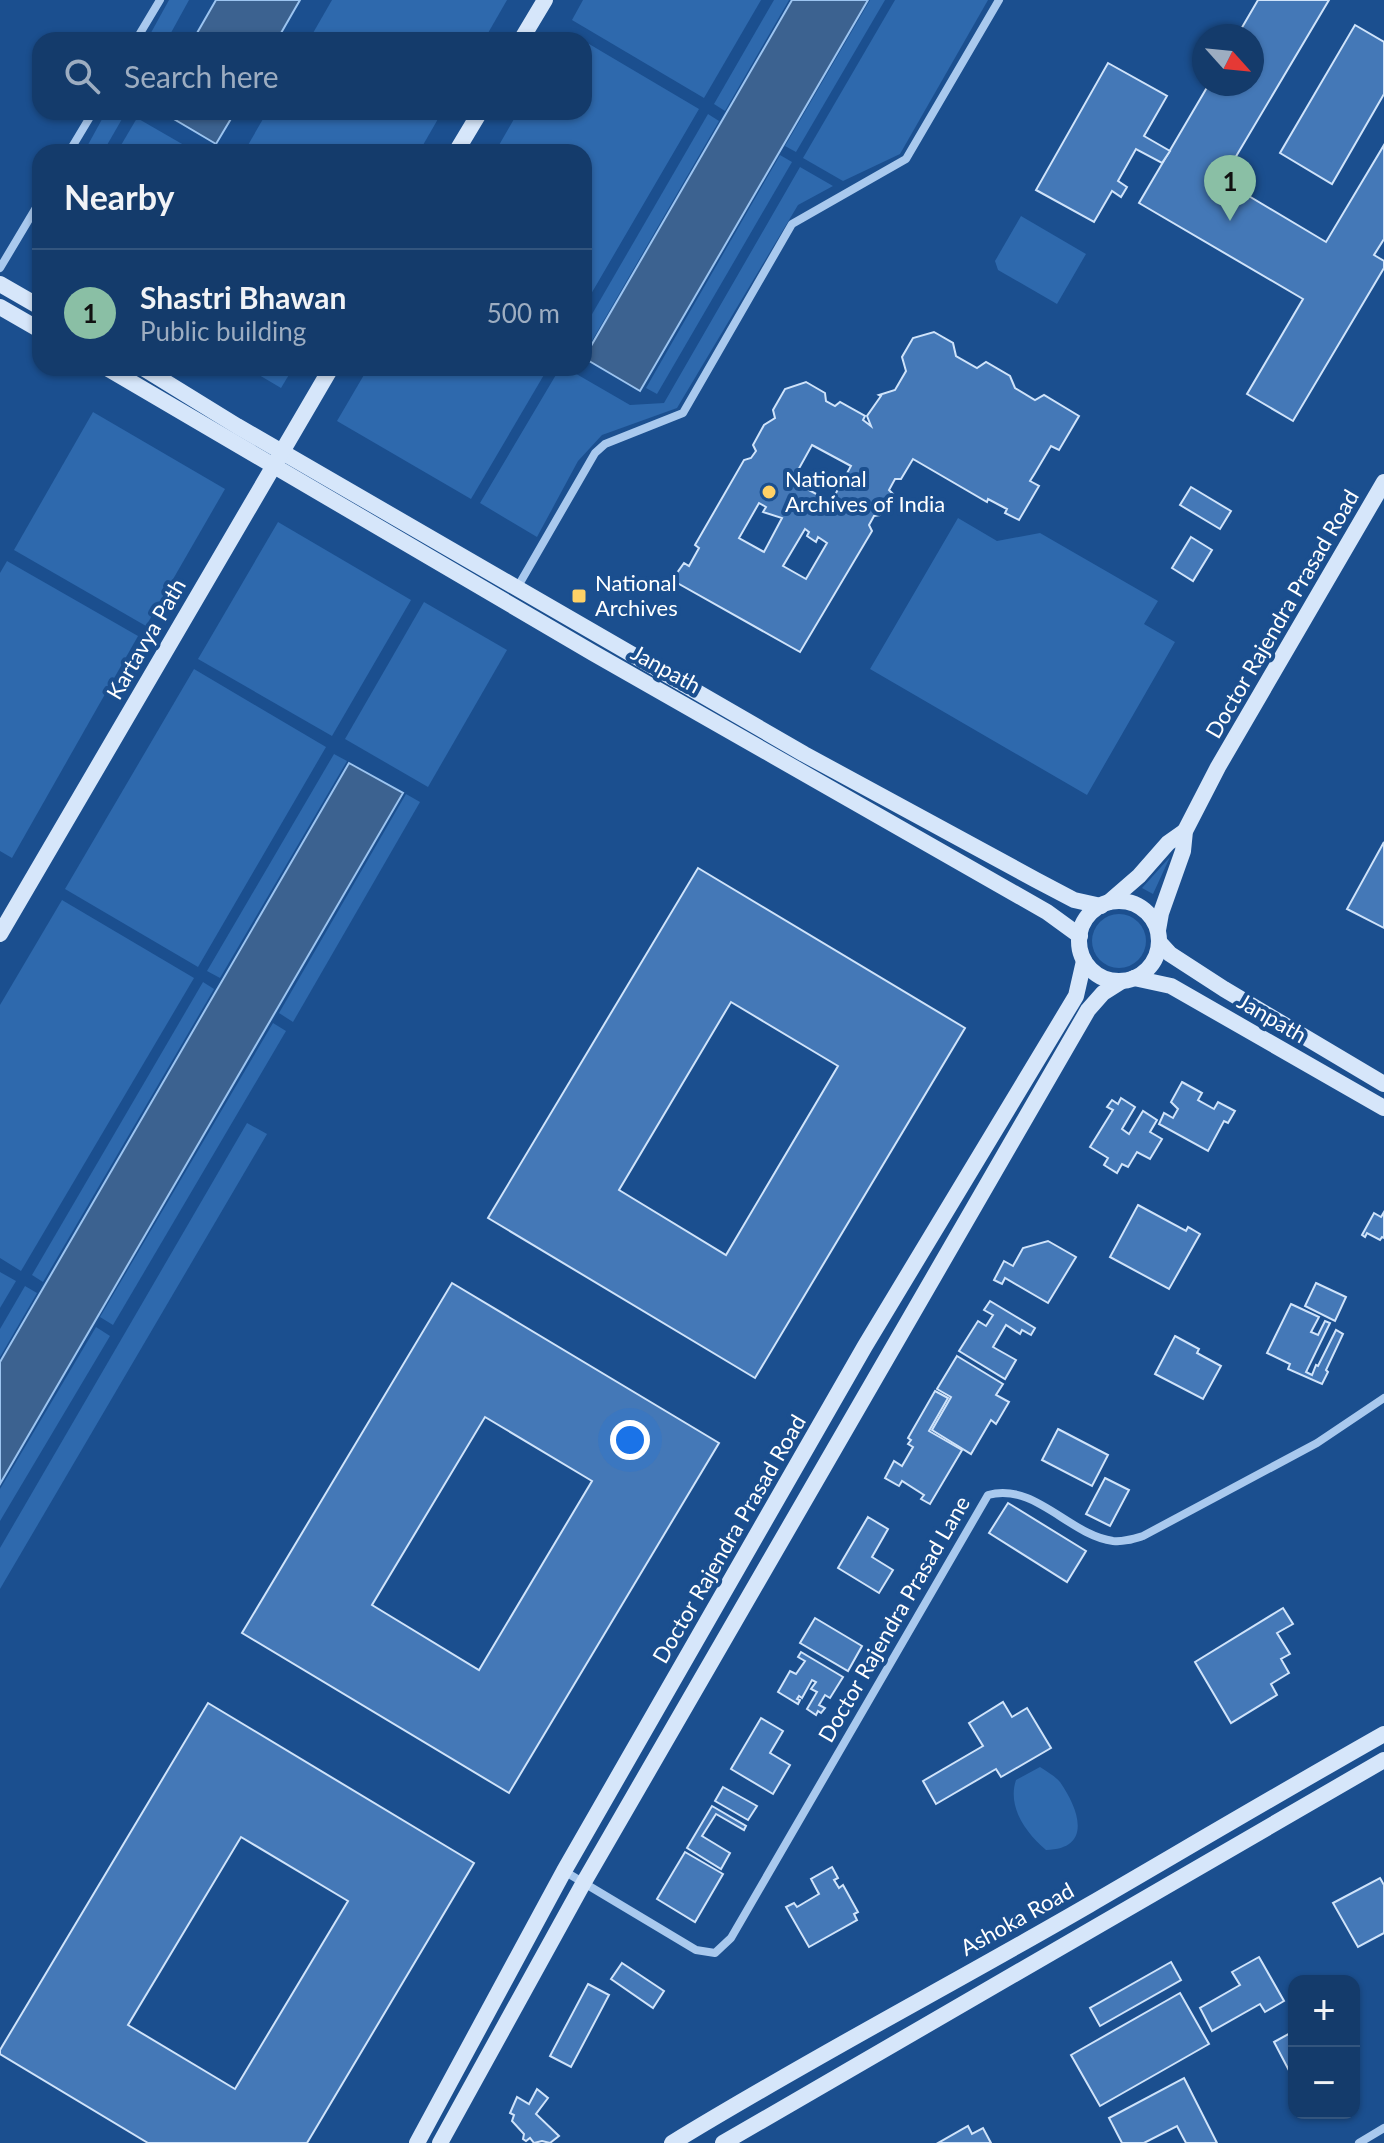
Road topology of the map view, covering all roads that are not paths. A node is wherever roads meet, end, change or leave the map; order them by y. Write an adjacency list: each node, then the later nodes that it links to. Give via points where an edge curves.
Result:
1 (160, 0): 4 (street)
2 (545, 0): 5 (main road)
3 (999, 0): 21 (street, via 906,159 792,224 683,413 605,444 595,453)
4 (141, 32)
5 (526, 32)
6 (88, 120): 8 (street)
7 (475, 120): 9 (main road)
8 (74, 144)
9 (461, 144)
10 (32, 214): 11 (street)
11 (0, 268)
12 (0, 284): 13 (main road)
13 (32, 302)
14 (0, 307): 15 (main road)
15 (32, 325)
16 (122, 376): 19 (main road, Janpath)
17 (155, 376): 19 (main road, Janpath)
18 (326, 376): 19 (main road, Kartavya Path)
19 (278, 458): 21 (main road, Janpath); 24 (main road, Kartavya Path); 25 (main road, Janpath, via 580,646 1047,912)
20 (1384, 482): 22 (main road, Doctor Rajendra Prasad Road)
21 (517, 588): 23 (main road, Janpath, via 958,840 1074,900)
22 (1185, 831): 23 (main road); 26 (main road)
23 (1105, 904): 25 (main road, via 1086,918); 26 (main road, via 1133,904 1152,919)
24 (0, 934)
25 (1080, 936): 27 (main road)
26 (1158, 936): 28 (main road, via 1152,964); 29 (main road, Janpath, via 1170,954)
27 (1084, 961): 28 (main road, via 1100,976); 34 (main road, Doctor Rajendra Prasad Road, via 1076,996 865,1346)
28 (1128, 980): 30 (main road, Janpath, via 1171,986); 35 (main road, Doctor Rajendra Prasad Road, via 1103,993 1088,1010)
29 (1384, 1084)
30 (1384, 1108)
31 (1384, 1398): 35 (street, Doctor Rajendra Prasad Lane, via 1317,1443 1125,1541 1089,1532 1027,1498 988,1495 731,1938 715,1953 696,1950)
32 (1384, 1734): 39 (main road, Ashoka Road)
33 (1384, 1760): 40 (main road, Ashoka Road)
34 (564, 1871): 35 (street, Doctor Rajendra Prasad Lane); 37 (main road, Doctor Rajendra Prasad Road)
35 (584, 1882): 38 (main road, Doctor Rajendra Prasad Road)
36 (1384, 2128): 41 (street)
37 (417, 2143)
38 (440, 2143)
39 (672, 2143)
40 (723, 2143)
41 (1359, 2143)

